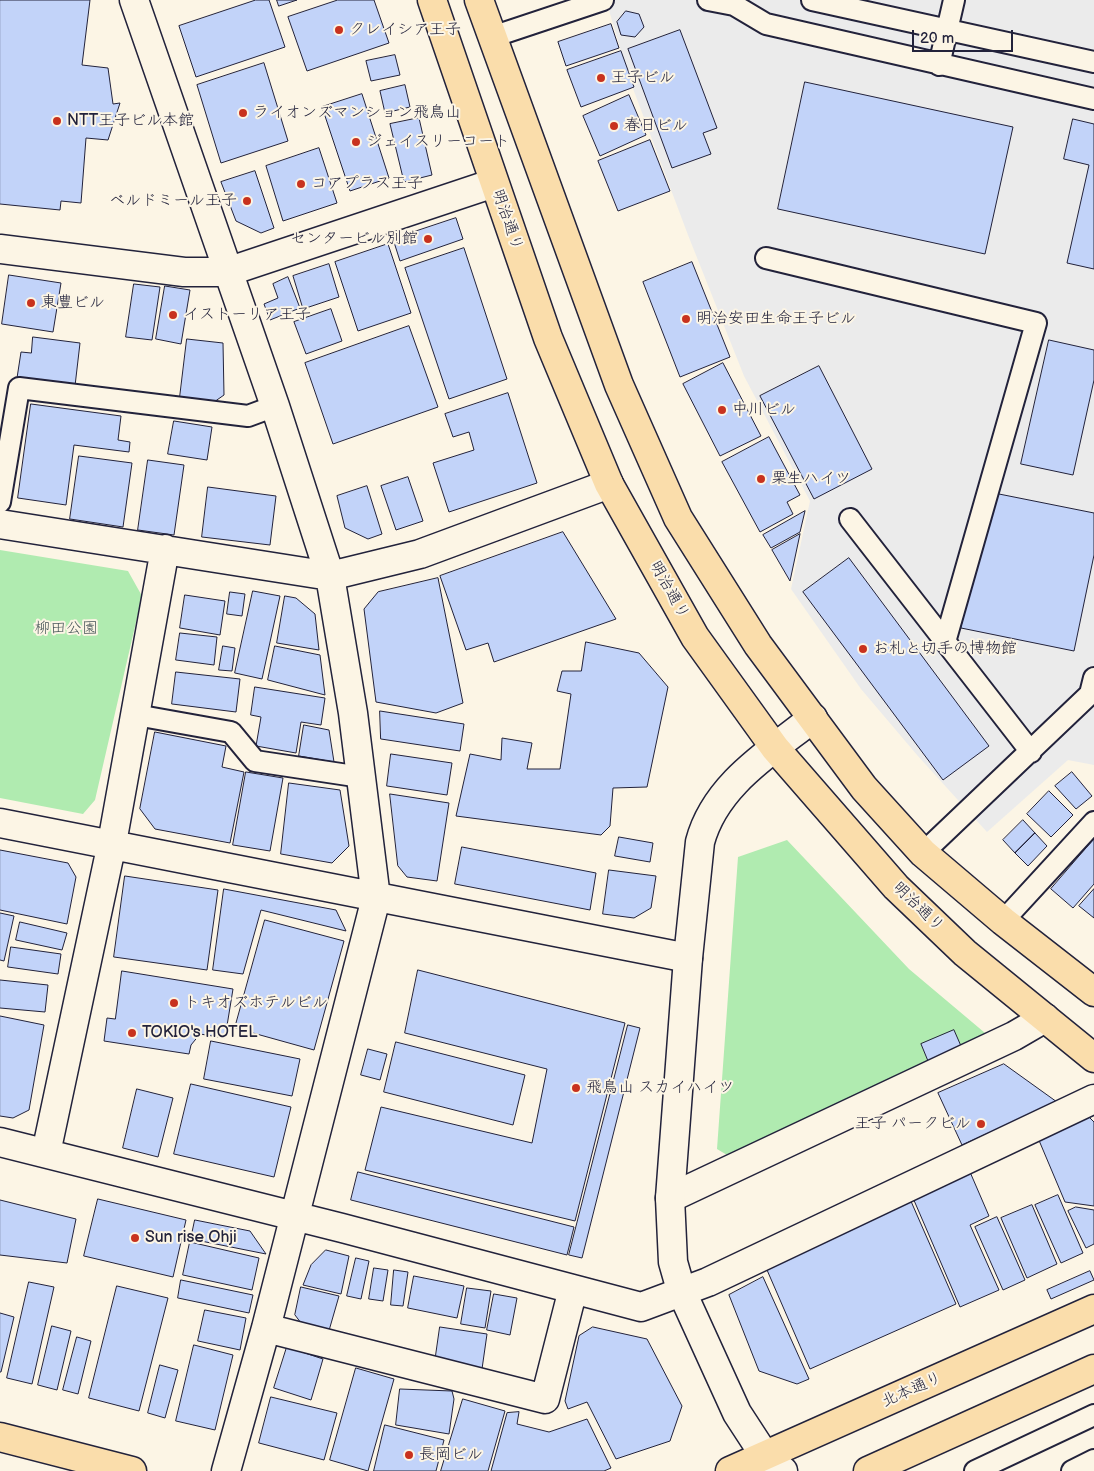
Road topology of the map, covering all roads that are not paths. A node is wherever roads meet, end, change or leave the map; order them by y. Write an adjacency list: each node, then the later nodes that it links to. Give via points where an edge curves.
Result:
1 (134, 0): 17 (street)
2 (432, 0): 14 (main road, 明治通り)
3 (479, 0): 10 (main road)
4 (603, 0): 10 (lane)
5 (708, 0): 8 (lane)
6 (812, 0): 9 (lane)
7 (954, 0): 9 (lane)
8 (738, 3): 12 (lane, via 766,24)
9 (947, 30): 11 (lane); 12 (lane)
10 (492, 37): 28 (main road, via 618,385 678,518 758,645)
11 (1094, 62)
12 (939, 65): 13 (lane)
13 (1094, 99)
14 (494, 183): 17 (street); 19 (main road, 明治通り, via 548,338)
15 (0, 249): 17 (street, via 184,272)
16 (766, 258): 25 (lane, via 1036,323)
17 (228, 272): 18 (street)
18 (275, 406): 20 (lane, via 248,416 19,388); 24 (street)
19 (609, 484): 24 (street, via 420,554); 29 (main road, 明治通り, via 695,636)
20 (0, 502)
21 (850, 519): 25 (lane)
22 (0, 524): 23 (street)
23 (165, 549): 24 (street); 27 (street)
24 (330, 576): 31 (street)
25 (946, 642): 30 (lane)
26 (1094, 678): 30 (lane, via 1090,694)
27 (136, 715): 31 (lane, via 231,732 255,761); 34 (street)
28 (813, 718): 29 (street); 35 (main road, via 864,788)
29 (775, 748): 38 (street, via 734,782 705,823 700,842); 40 (main road, 明治通り, via 896,887 965,953)
30 (1031, 752): 35 (lane)
31 (361, 777): 36 (street)
32 (1094, 822): 37 (lane)
33 (0, 823): 34 (street)
34 (112, 843): 36 (street); 44 (street)
35 (923, 853): 37 (main road)
36 (376, 898): 38 (street); 46 (street)
37 (1003, 921): 39 (main road)
38 (688, 958): 45 (street)
39 (1094, 992)
40 (1045, 1018): 41 (main road, 明治通り); 45 (street, via 1014,1036)
41 (1094, 1058)
42 (1094, 1099): 48 (street, via 708,1282)
43 (0, 1142): 44 (street)
44 (46, 1153): 46 (street)
45 (670, 1198): 48 (street, via 673,1262)
46 (294, 1216): 47 (street); 50 (street)
47 (573, 1289): 48 (street, via 641,1307); 50 (street, via 545,1399)
48 (681, 1290): 55 (street, via 737,1413)
49 (1094, 1309): 55 (main road, 北本通り)
50 (266, 1328): 57 (street)
51 (1094, 1369): 59 (main road)
52 (1094, 1415): 60 (lane)
53 (0, 1437): 56 (main road)
54 (1094, 1460): 61 (lane)
55 (774, 1464): 58 (main road, 北本通り)
56 (132, 1471)
57 (226, 1471)
58 (730, 1471)
59 (868, 1471)
60 (975, 1471)
61 (1072, 1471)

